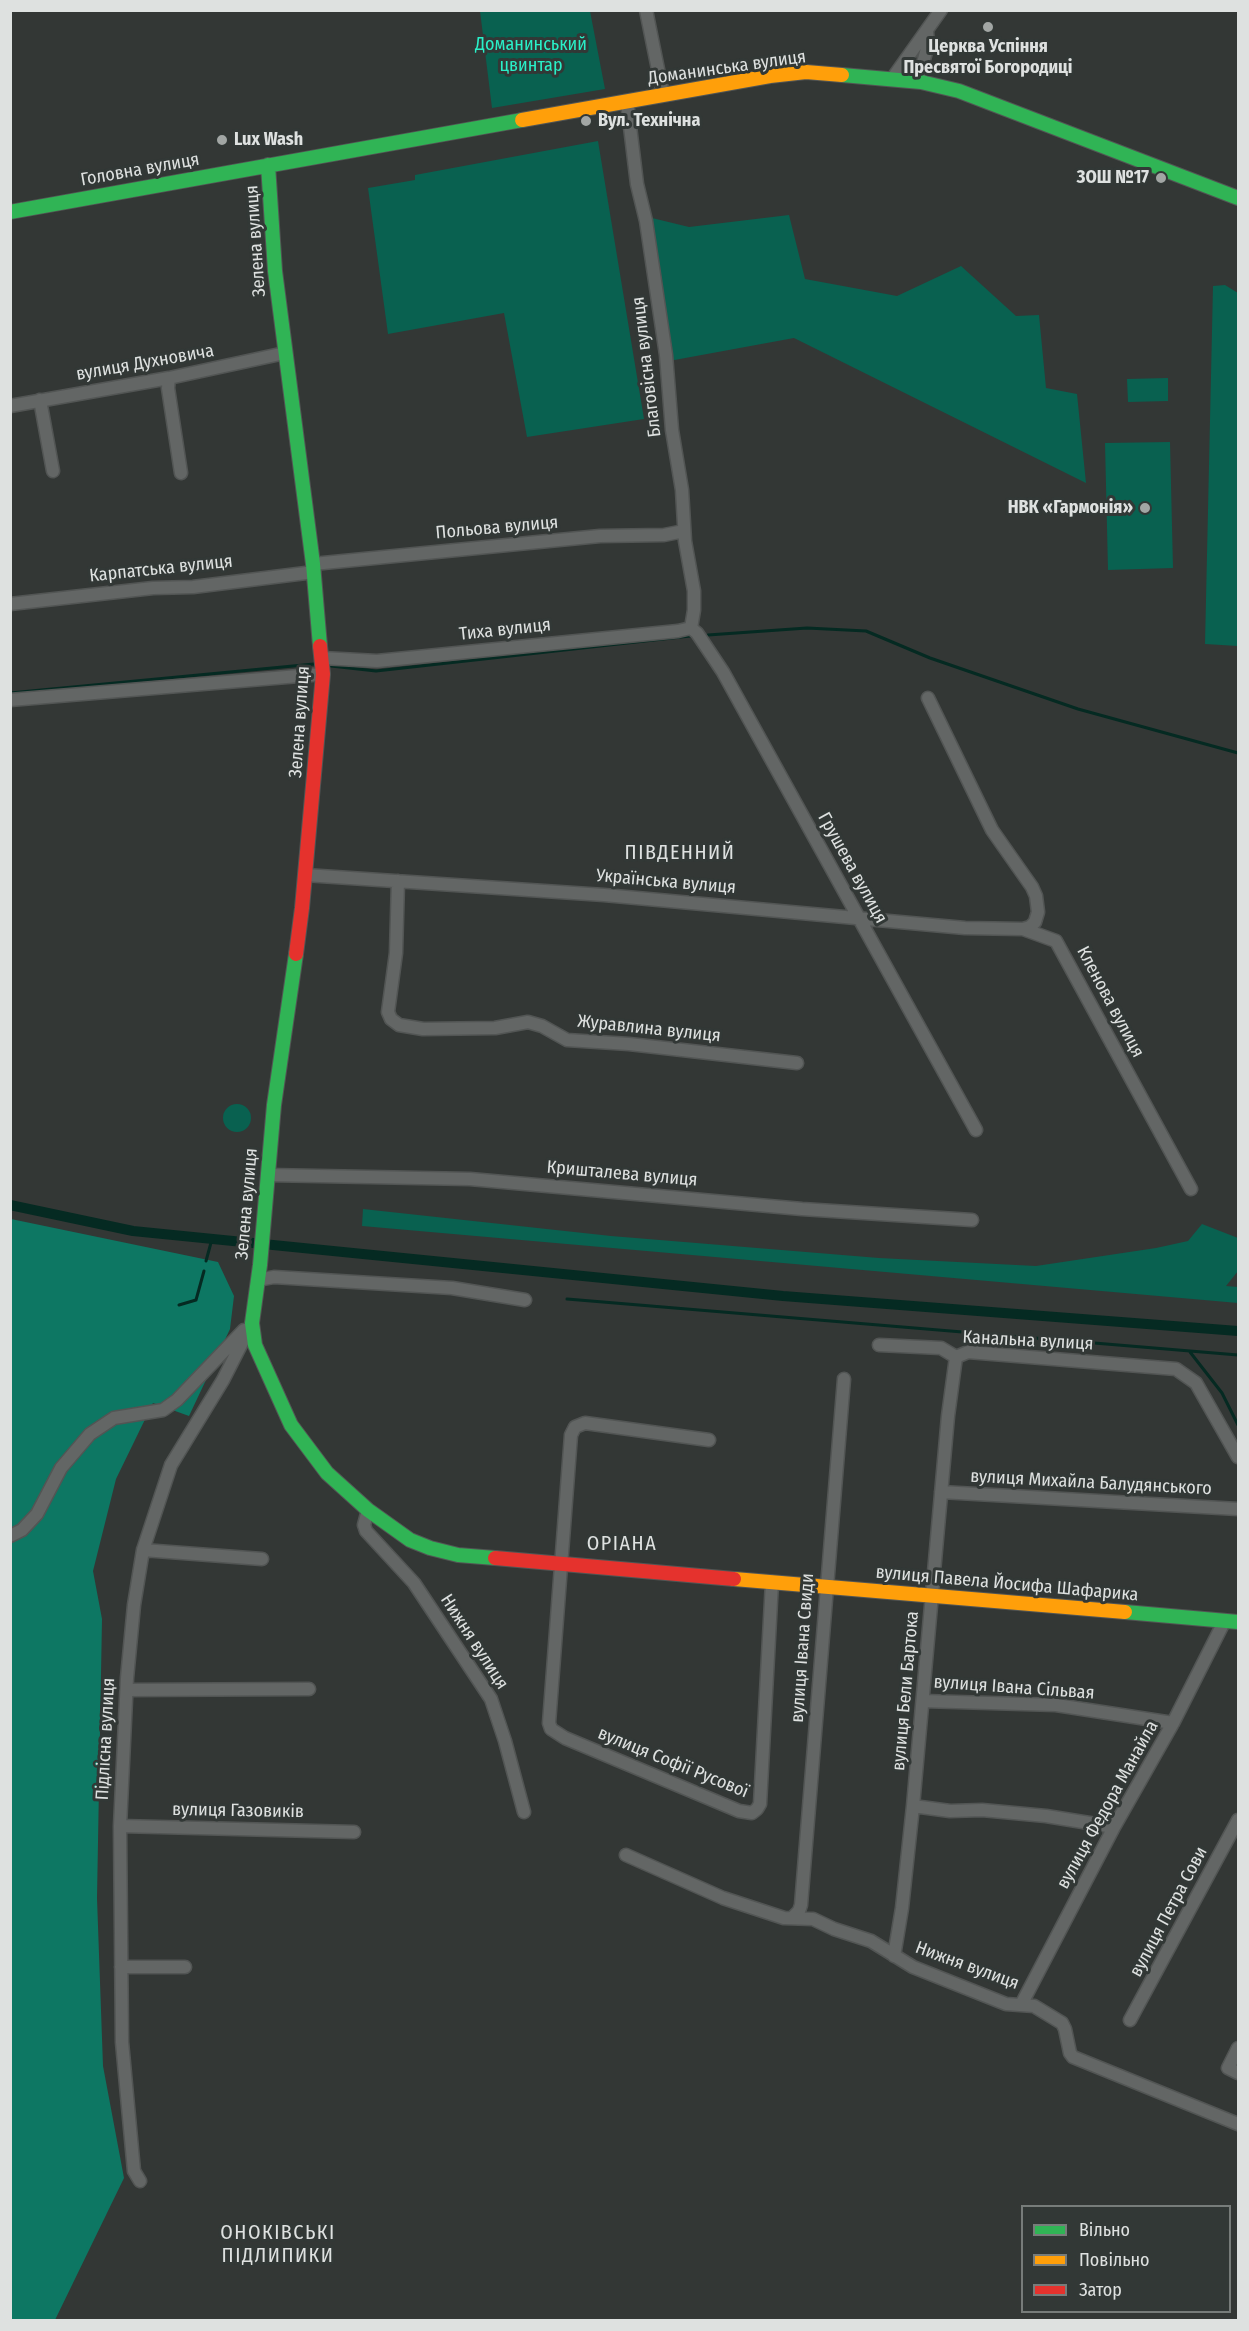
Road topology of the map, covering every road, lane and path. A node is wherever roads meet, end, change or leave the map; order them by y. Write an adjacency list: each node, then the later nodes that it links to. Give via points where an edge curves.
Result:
1 (646, 10): 6 (street)
2 (941, 10): 3 (street)
3 (927, 31): 4 (street); 5 (street)
4 (892, 79): 5 (street, Доманинська вулиця); 6 (street, Доманинська вулиця, via 798,73)
5 (921, 82): 10 (street, Доманинська вулиця, via 994,102)
6 (663, 94): 7 (street, Доманинська вулиця)
7 (627, 102): 8 (street, Доманинська вулиця); 18 (street, Благовісна вулиця, via 666,355 672,430 685,510)
8 (419, 139): 9 (street, Головна вулиця)
9 (268, 165): 11 (street, Головна вулиця); 12 (street, Зелена вулиця)
10 (1239, 198)
11 (10, 212)
12 (285, 353): 13 (street, вулиця Духновича); 19 (street, Зелена вулиця)
13 (169, 378): 14 (street, вулиця Духновича); 17 (street)
14 (40, 400): 15 (street, вулиця Духновича); 16 (street)
15 (10, 406)
16 (53, 471)
17 (181, 473)
18 (684, 531): 19 (street, Польова вулиця, via 600,536); 21 (street, Благовісна вулиця, via 694,591)
19 (314, 568): 20 (street, Карпатська вулиця, via 193,587); 22 (street, Зелена вулиця)
20 (10, 604)
21 (691, 628): 22 (street, Тиха вулиця, via 377,661); 28 (street, Грушева вулиця, via 723,672)
22 (322, 658): 23 (street, Зелена вулиця)
23 (323, 674): 25 (street); 26 (street, Зелена вулиця)
24 (927, 698): 29 (street, via 992,830 1036,896 1035,922)
25 (10, 700)
26 (304, 875): 27 (street, Українська вулиця); 32 (street, Зелена вулиця)
27 (398, 881): 28 (street, Українська вулиця); 30 (street, Журавлина вулиця, via 396,953 388,1012 399,1025 423,1029 495,1028 528,1022 567,1040)
28 (858, 917): 29 (street, Українська вулиця); 31 (street, Грушева вулиця)
29 (1023, 930): 33 (street, Кленова вулиця, via 1056,941)
30 (797, 1063)
31 (976, 1130)
32 (268, 1175): 34 (street, Кришталева вулиця, via 470,1179); 35 (street, Зелена вулиця)
33 (1191, 1189)
34 (972, 1220)
35 (258, 1280): 36 (street, via 274,1277 440,1288); 37 (street, Зелена вулиця)
36 (525, 1300)
37 (252, 1323): 45 (street, Зелена вулиця, via 255,1345 282,1411 327,1473); 46 (street, via 163,1410 114,1418 90,1434 61,1468 37,1514); 47 (street, Підлісна вулиця, via 223,1380 171,1465)
38 (879, 1345): 39 (street, Канальна вулиця, via 941,1348)
39 (956, 1357): 42 (street, Канальна вулиця, via 968,1352 1176,1369 1196,1383); 43 (street, вулиця Бели Бартока)
40 (844, 1379): 51 (street, вулиця Івана Свиди)
41 (709, 1440): 49 (street, via 585,1423 575,1427 571,1435)
42 (1239, 1457)
43 (941, 1492): 44 (street, вулиця Михайла Балудянського); 52 (street, вулиця Бели Бартока)
44 (1239, 1509)
45 (368, 1510): 49 (street, вулиця Павела Йосифа Шафарика, via 410,1540 430,1548 458,1555); 59 (street, Нижня вулиця, via 366,1531 414,1583 491,1699)
46 (10, 1536)
47 (143, 1550): 48 (street); 55 (street, Підлісна вулиця)
48 (262, 1559)
49 (560, 1566): 50 (street, вулиця Павела Йосифа Шафарика); 50 (street, вулиця Софії Русової, via 551,1729 746,1814 760,1804)
50 (772, 1582): 51 (street, вулиця Павела Йосифа Шафарика)
51 (826, 1587): 52 (street, вулиця Павела Йосифа Шафарика); 65 (street, вулиця Івана Свиди, via 801,1905)
52 (933, 1594): 53 (street, вулиця Павела Йосифа Шафарика); 56 (street, вулиця Бели Бартока)
53 (1232, 1622): 57 (street, вулиця Федора Манайла)
54 (309, 1689): 55 (street)
55 (127, 1690): 61 (street, Підлісна вулиця)
56 (923, 1701): 57 (street, вулиця Івана Сільвая, via 1056,1705); 58 (street, вулиця Бели Бартока)
57 (1173, 1723): 62 (street, вулиця Федора Манайла)
58 (913, 1806): 62 (street, via 1046,1816); 66 (street, вулиця Бели Бартока)
59 (524, 1812)
60 (1239, 1820): 70 (street, вулиця Петра Сови)
61 (120, 1826): 63 (street, вулиця Газовиків); 67 (street, Підлісна вулиця)
62 (1114, 1827): 69 (street, вулиця Федора Манайла)
63 (354, 1832)
64 (626, 1855): 65 (street, Нижня вулиця, via 723,1898 784,1918)
65 (793, 1917): 66 (street, Нижня вулиця, via 813,1919 871,1941)
66 (894, 1956): 69 (street, Нижня вулиця, via 1006,2004)
67 (121, 1967): 68 (street); 74 (street, Підлісна вулиця, via 122,2042 134,2171)
68 (185, 1967)
69 (1021, 2005): 73 (street, Нижня вулиця, via 1034,2006 1062,2023 1073,2057)
70 (1130, 2020)
71 (1239, 2048): 72 (street, via 1228,2068)
72 (1239, 2073)
73 (1239, 2124)
74 (140, 2181)

